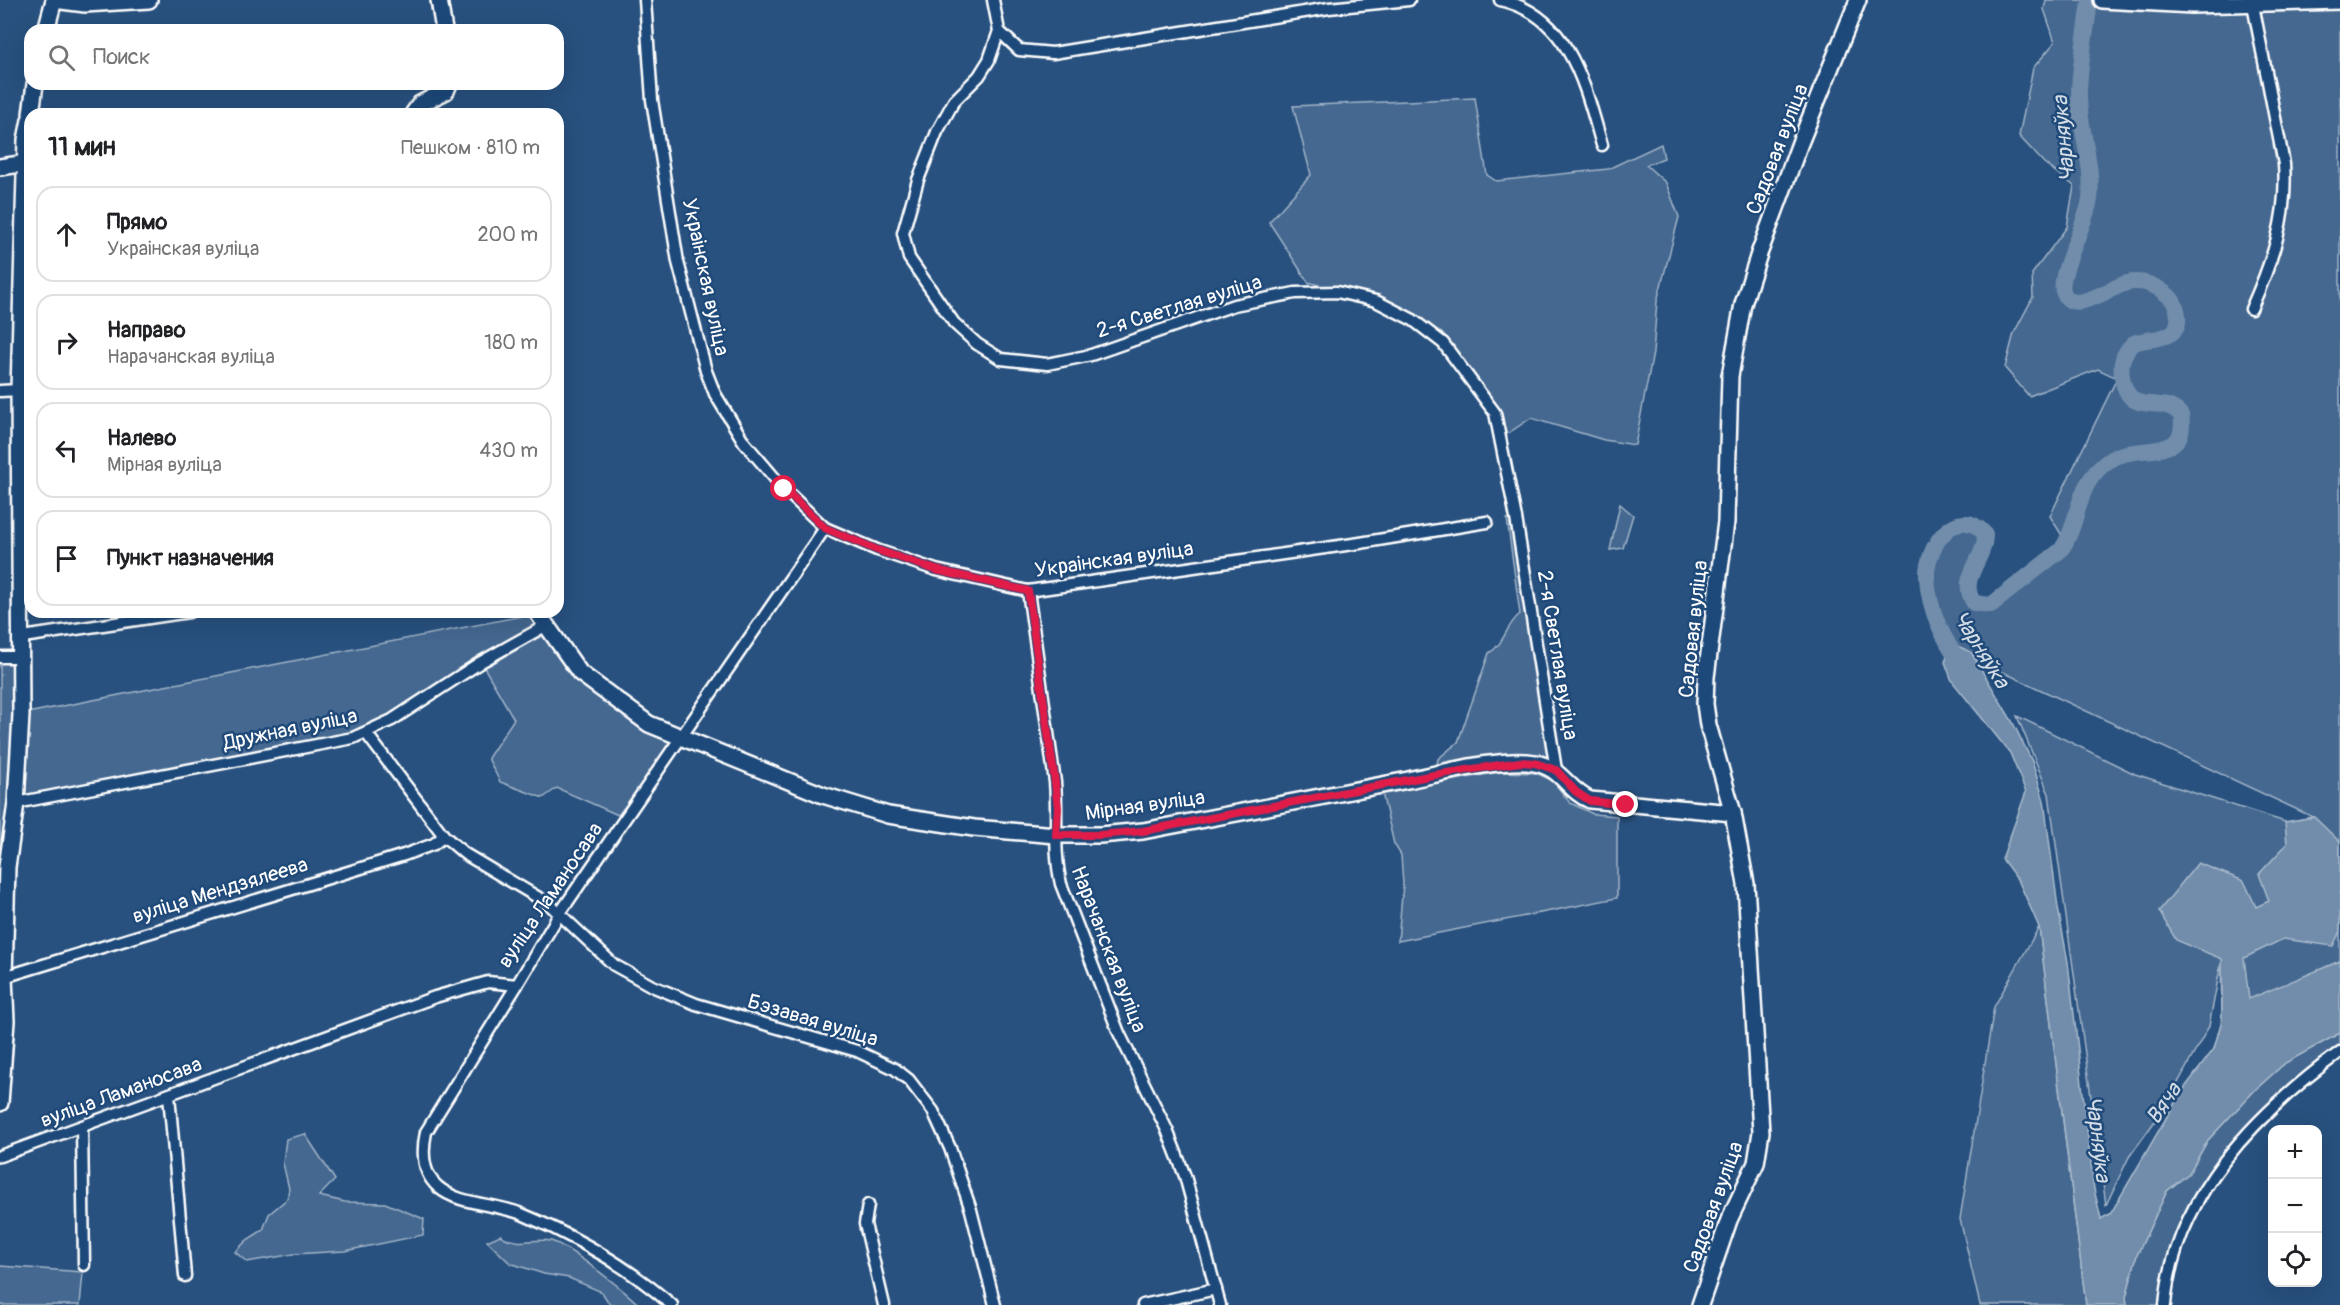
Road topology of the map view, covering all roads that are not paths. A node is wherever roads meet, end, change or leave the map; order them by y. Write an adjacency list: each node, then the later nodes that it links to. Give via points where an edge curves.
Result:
1 (54, 0): 2 (street, via 85,4); 12 (street)
2 (149, 0)
3 (438, 0): 13 (street)
4 (645, 0): 29 (street, Украінская вуліца, via 652,100 678,262 706,371 727,417 744,442 784,489)
5 (993, 0): 14 (street)
6 (1409, 0): 14 (street, via 1329,8 1053,52 1019,51)
7 (1500, 0): 19 (street, via 1520,4 1542,20 1575,61)
8 (1858, 0): 41 (street, Садовая вуліца, via 1759,254 1735,339 1730,376 1726,522 1705,704)
9 (2102, 0): 11 (street)
10 (2340, 1): 11 (street)
11 (2253, 5): 22 (street, via 2286,188 2273,260)
12 (48, 24)
13 (443, 24)
14 (999, 31): 39 (street, 2-я Светлая вуліца, via 979,76 954,101 937,132 903,233 909,258 954,322 976,345 1000,359 1047,364 1091,355 1233,305 1295,293 1337,292 1366,299 1413,321 1443,343 1495,413 1516,518)
15 (34, 90): 17 (street)
16 (446, 90): 18 (street)
17 (32, 108)
18 (417, 108)
19 (1602, 145)
20 (24, 163): 21 (street)
21 (0, 167)
22 (2251, 309)
23 (24, 331): 24 (street)
24 (19, 390): 25 (street); 26 (street)
25 (0, 391)
26 (24, 456)
27 (1487, 522): 30 (street, Украінская вуліца)
28 (24, 525): 34 (street)
29 (825, 528): 30 (street, Украінская вуліца, via 936,570); 38 (street, вуліца Ламаносава)
30 (1028, 591): 42 (street, Нарачанская вуліца, via 1058,808)
31 (149, 618): 34 (street)
32 (541, 618): 33 (street, Мірная вуліца)
33 (546, 625): 37 (street, Дружная вуліца); 38 (street, Мірная вуліца, via 580,673 649,724)
34 (22, 637): 36 (street)
35 (0, 657): 36 (street)
36 (22, 657): 40 (street)
37 (366, 733): 40 (street, Дружная вуліца, via 337,742); 43 (street, Бэзавая вуліца)
38 (681, 737): 42 (street, Мірная вуліца, via 823,795 888,815); 44 (street, вуліца Ламаносава)
39 (1556, 770): 41 (street, via 1590,801); 42 (street, Мірная вуліца, via 1535,763 1497,764 1143,831)
40 (16, 803): 45 (street, via 7,867)
41 (1733, 813): 61 (street, Садовая вуліца, via 1746,885 1761,1132 1756,1163 1729,1220)
42 (1056, 835): 55 (street, Нарачанская вуліца, via 1055,859 1061,884 1115,1023 1185,1176)
43 (444, 836): 44 (street, Бэзавая вуліца, via 465,854 536,894); 45 (street, вуліца Мендзялеева, via 404,855)
44 (560, 913): 46 (street, вуліца Ламаносава); 58 (street, Бэзавая вуліца, via 607,959 652,986 719,1011 857,1051 909,1080 933,1111 950,1148 971,1210)
45 (4, 977): 49 (street, via 6,1021)
46 (517, 984): 48 (street, вуліца Ламаносава, via 500,981 456,990); 56 (street, via 426,1132 426,1169 431,1179 452,1195 507,1208 541,1222 625,1268)
47 (2340, 1052): 62 (street, via 2255,1123 2214,1172 2171,1264)
48 (170, 1095): 50 (street, вуліца Ламаносава); 54 (street)
49 (0, 1103)
50 (82, 1127): 51 (street, вуліца Ламаносава); 53 (street)
51 (0, 1156)
52 (868, 1205): 57 (street, via 865,1224)
53 (84, 1265)
54 (185, 1276)
55 (1216, 1289): 59 (street); 60 (street, Нарачанская вуліца)
56 (672, 1305)
57 (884, 1305)
58 (994, 1305)
59 (1143, 1305)
60 (1220, 1305)
61 (1700, 1305)
62 (2164, 1305)

